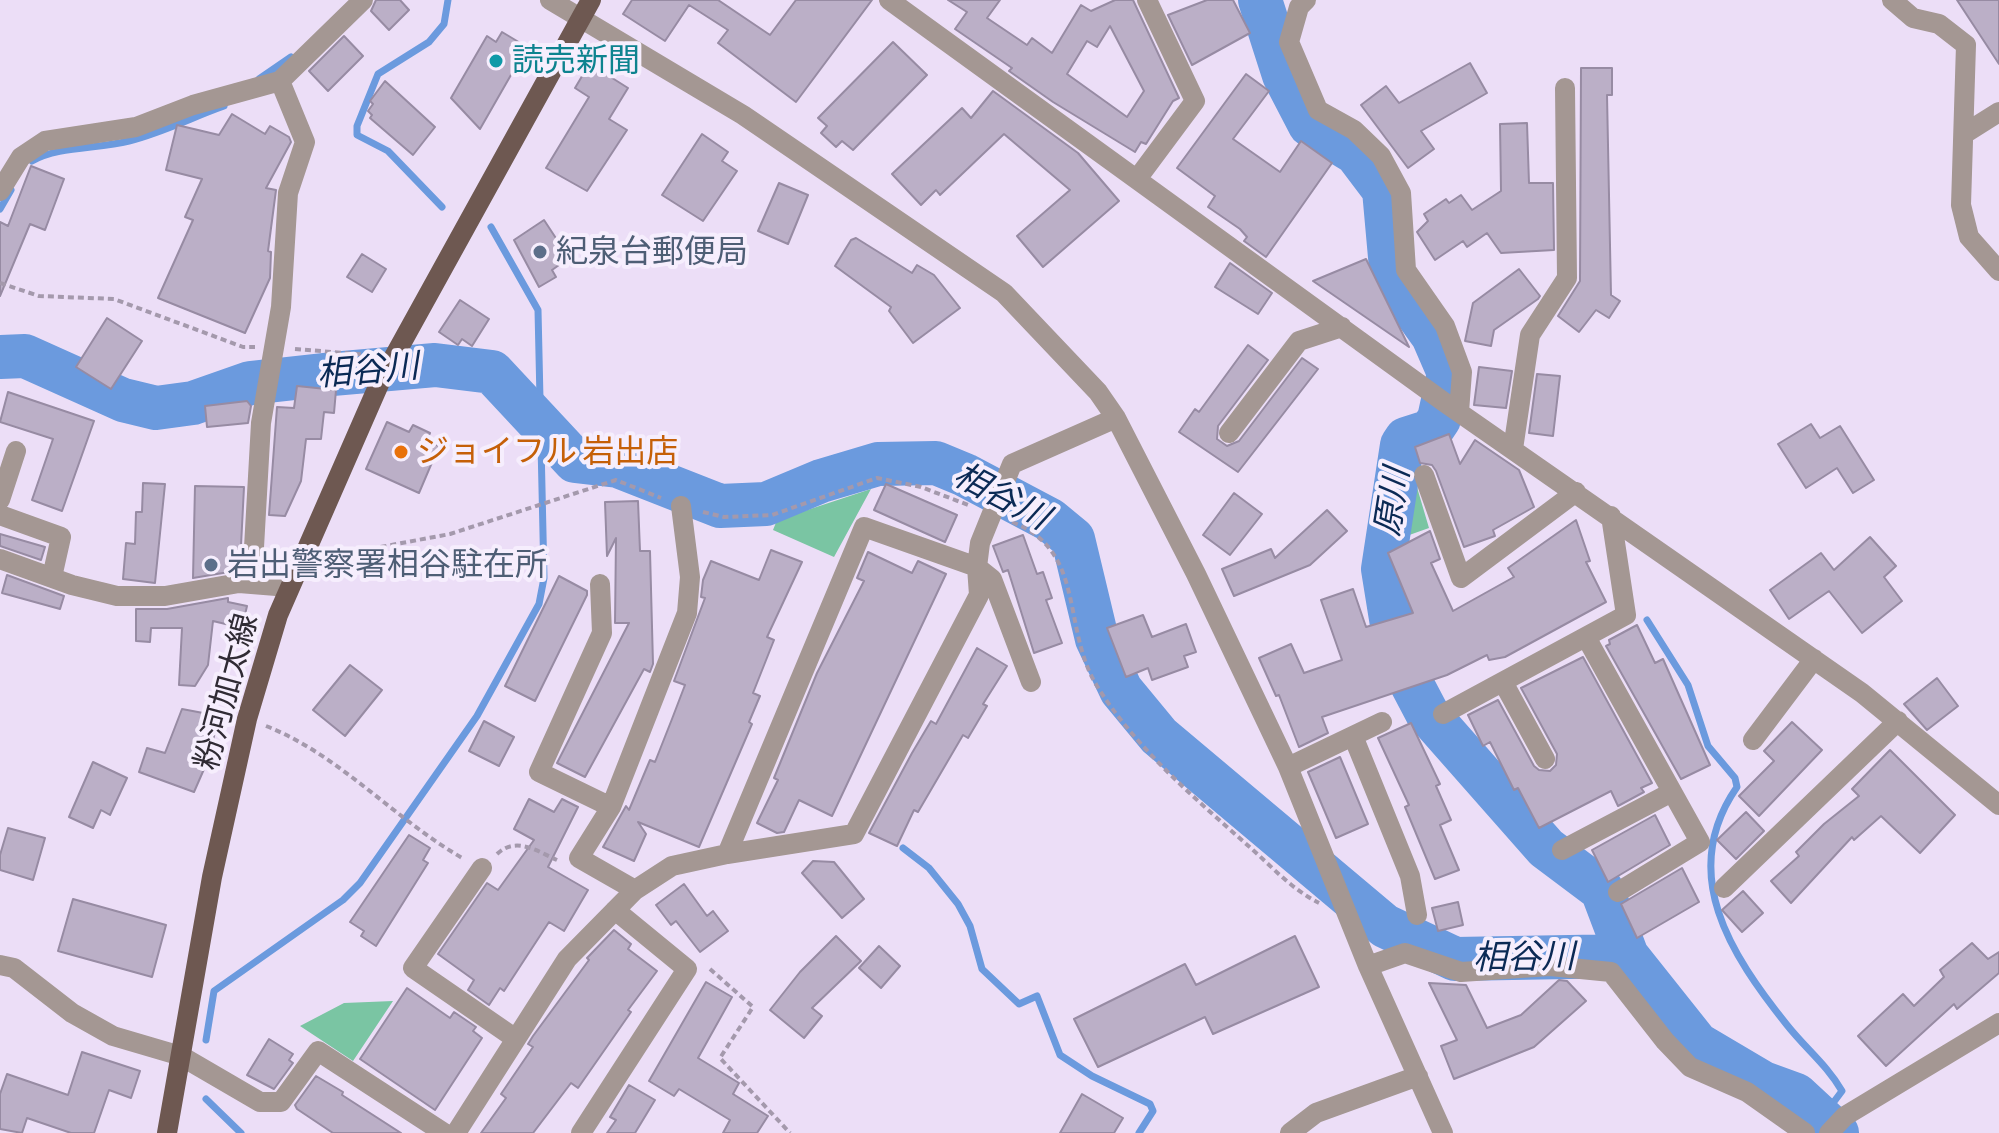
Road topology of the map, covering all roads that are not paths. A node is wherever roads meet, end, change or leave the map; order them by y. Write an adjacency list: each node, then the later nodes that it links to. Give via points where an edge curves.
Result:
1 (363, 0): 9 (street)
2 (550, 0): 8 (street)
3 (591, 0): 8 (main road, 粉河加太線)
4 (889, 0): 13 (street)
5 (1147, 0): 13 (street, via 1195,101)
6 (1306, 0): 17 (street, via 1289,42 1318,110 1354,130 1381,156 1401,193 1406,270 1445,326 1462,372)
7 (1892, 0): 12 (street, via 1913,18 1939,24 1966,45)
8 (580, 20): 18 (street, via 743,115 1004,293); 33 (main road, 粉河加太線, via 380,382)
9 (280, 81): 14 (street, via 136,127 45,141 21,157); 31 (street, via 305,142 288,193 281,307 261,423)
10 (1565, 88): 20 (street, via 1567,278 1530,335)
11 (1999, 112): 12 (street)
12 (1964, 134): 15 (street, via 1961,205 1969,237)
13 (1137, 179): 16 (street)
14 (0, 191)
15 (1999, 271)
16 (1342, 327): 17 (street); 19 (street, via 1299,341)
17 (1456, 410): 20 (street)
18 (1116, 418): 29 (street, via 1012,464 980,543); 44 (street)
19 (1229, 433)
20 (1513, 449): 23 (street)
21 (16, 451): 24 (street)
22 (1424, 475): 23 (street, via 1461,578)
23 (1576, 492): 27 (street)
24 (0, 500)
25 (681, 506): 47 (street, via 690,577 687,613)
26 (0, 515): 30 (street, via 61,537)
27 (1611, 516): 34 (street, via 1626,615); 35 (street)
28 (0, 559): 30 (street)
29 (977, 567): 36 (street, via 992,579); 49 (street, via 979,595 854,834); 49 (street, via 864,527)
30 (52, 577): 31 (street, via 117,596 165,596)
31 (252, 583): 33 (street)
32 (600, 584): 47 (street, via 602,633 539,772)
33 (289, 587): 60 (main road, 粉河加太線, via 247,719)
34 (1586, 637): 37 (street); 45 (street)
35 (1814, 659): 39 (street); 42 (street)
36 (1031, 682)
37 (1503, 682): 38 (street); 43 (street)
38 (1443, 714)
39 (1898, 721): 46 (street); 51 (street)
40 (1382, 722): 41 (street)
41 (1353, 736): 44 (street); 55 (street, via 1410,876)
42 (1753, 740)
43 (1545, 759)
44 (1288, 767): 57 (street)
45 (1672, 792): 48 (street); 53 (street, via 1700,842)
46 (1999, 805)
47 (611, 807): 52 (street, via 579,858)
48 (1562, 850)
49 (727, 854): 52 (street, via 672,866)
50 (482, 868): 59 (street, via 413,968)
51 (1724, 888)
52 (635, 890): 54 (street)
53 (1618, 892)
54 (615, 910): 59 (street, via 567,959); 65 (street, via 687,969)
55 (1417, 915)
56 (0, 965): 60 (street, via 14,968 72,1013 113,1036)
57 (1368, 966): 61 (street); 68 (street, via 1405,953 1461,972 1550,966 1611,972 1690,1067 1747,1092)
58 (1998, 1026): 69 (street, via 1845,1116)
59 (516, 1039): 64 (street)
60 (181, 1056): 62 (main road, 粉河加太線); 63 (street, via 260,1102 281,1102 318,1051)
61 (1418, 1076): 66 (street, via 1316,1113); 67 (street)
62 (167, 1133)
63 (444, 1133)
64 (456, 1133)
65 (581, 1133)
66 (1290, 1133)
67 (1443, 1133)
68 (1805, 1133)
69 (1829, 1133)

